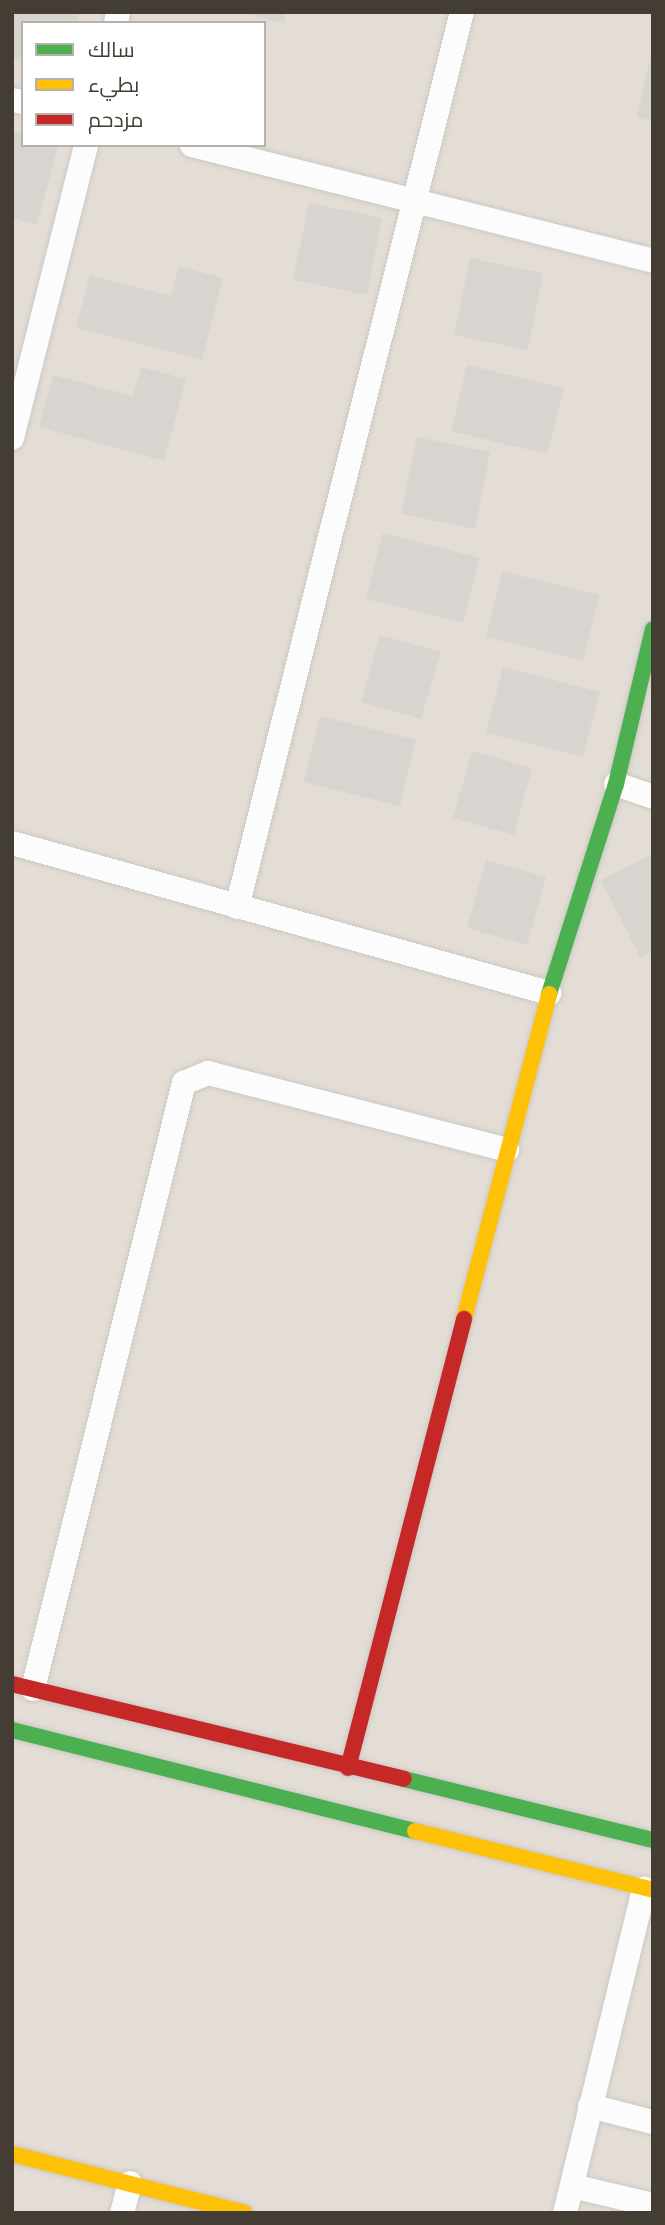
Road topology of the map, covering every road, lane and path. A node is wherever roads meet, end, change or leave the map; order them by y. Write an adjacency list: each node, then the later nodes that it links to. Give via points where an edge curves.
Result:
1 (462, 12): 4 (street)
2 (85, 147): 6 (street)
3 (200, 147): 4 (street)
4 (414, 203): 5 (street); 11 (street)
5 (653, 261)
6 (12, 438)
7 (653, 629): 8 (street)
8 (616, 784): 9 (street); 12 (street)
9 (653, 797)
10 (12, 842): 11 (street)
11 (237, 907): 12 (street)
12 (549, 993): 13 (street)
13 (507, 1150): 14 (street, via 208,1073 184,1083); 16 (street)
14 (23, 1687): 16 (street)
15 (12, 1730): 18 (street)
16 (348, 1768): 17 (street)
17 (653, 1840)
18 (648, 1889): 19 (street)
19 (590, 2106): 20 (street); 23 (street)
20 (653, 2122)
21 (12, 2154): 22 (street)
22 (130, 2183): 25 (street); 26 (street)
23 (572, 2186): 24 (street); 27 (street)
24 (653, 2206)
25 (122, 2213)
26 (246, 2213)
27 (565, 2213)

